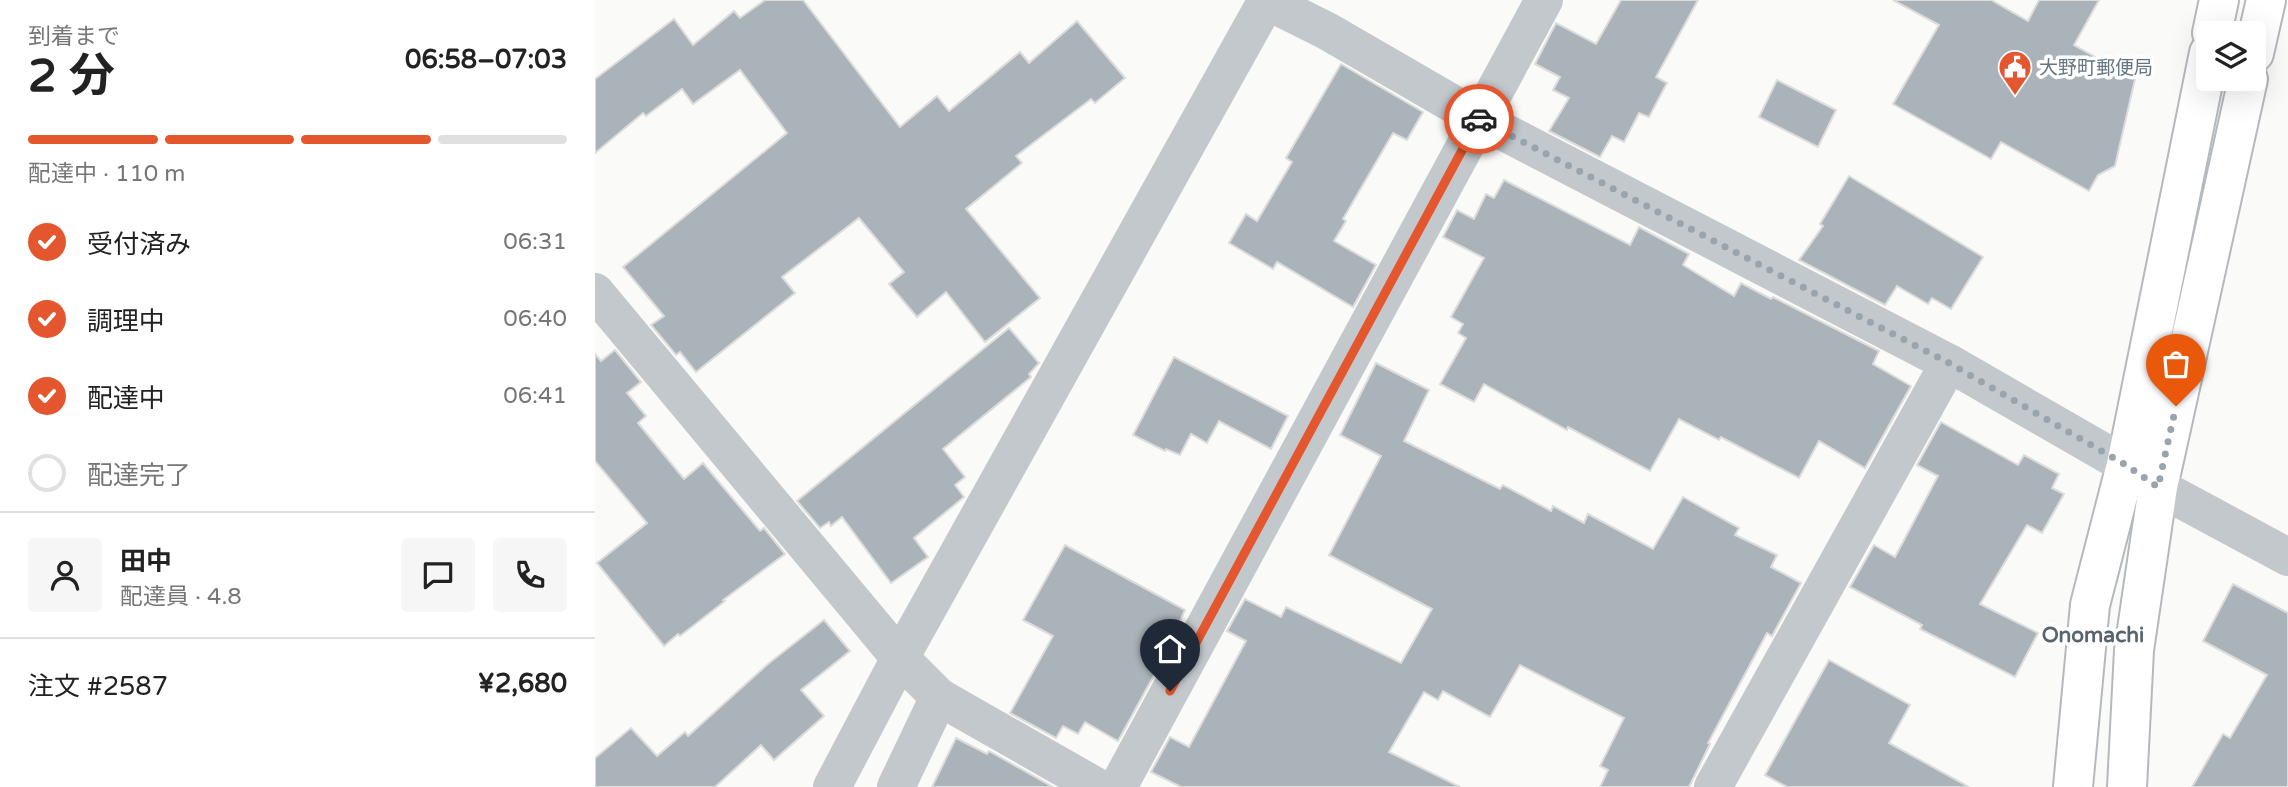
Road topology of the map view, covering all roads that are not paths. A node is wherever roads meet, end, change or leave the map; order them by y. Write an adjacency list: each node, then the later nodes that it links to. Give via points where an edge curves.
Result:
1 (1266, 0): 9 (street); 15 (street)
2 (1544, 0): 9 (street)
3 (2219, 0): 5 (highway)
4 (2266, 0): 6 (highway)
5 (2215, 21)
6 (2261, 21)
7 (2201, 91): 12 (highway)
8 (2245, 91): 13 (highway)
9 (1479, 119): 11 (street); 20 (street)
10 (595, 292): 15 (street)
11 (1949, 363): 12 (street); 21 (street)
12 (2126, 465): 13 (street); 22 (highway, via 2090,605)
13 (2158, 487): 14 (street); 23 (highway, via 2134,650)
14 (2288, 557)
15 (900, 658): 16 (street); 17 (street)
16 (939, 697): 18 (street); 19 (street)
17 (832, 787)
18 (896, 787)
19 (1097, 787)
20 (1118, 787)
21 (1713, 787)
22 (2073, 787)
23 (2127, 787)

